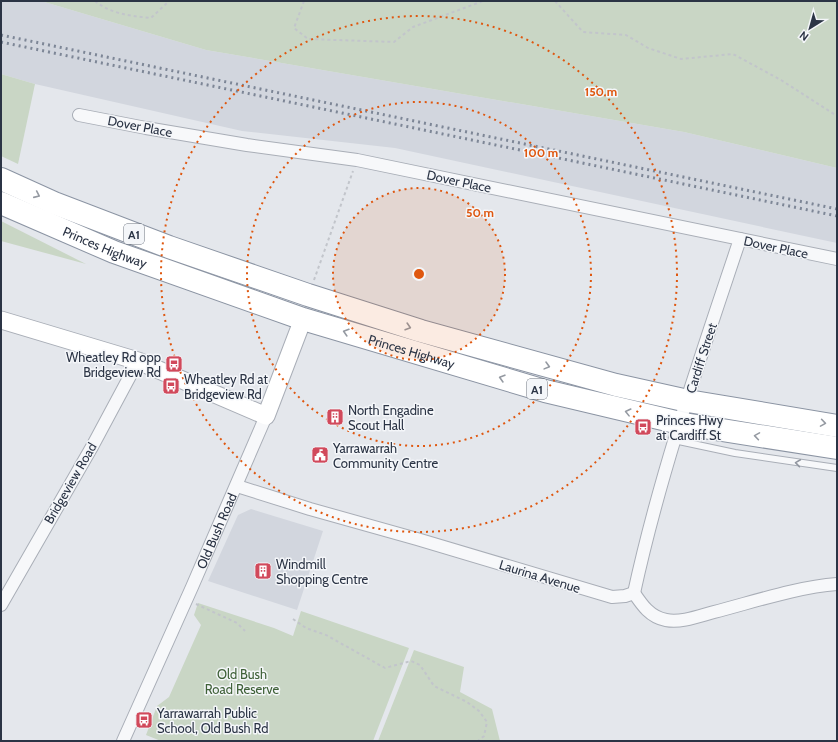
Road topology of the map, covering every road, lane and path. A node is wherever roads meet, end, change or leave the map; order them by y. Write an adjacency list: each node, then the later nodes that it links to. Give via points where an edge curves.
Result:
1 (95, 1): 2 (path, via 104,8 151,18)
2 (169, 1)
3 (304, 1): 4 (path, via 294,28 308,39 394,42 413,27)
4 (483, 1)
5 (518, 1): 6 (path)
6 (523, 1)
7 (555, 1): 9 (path, via 583,32 626,35 648,48 681,59 733,54 781,80)
8 (79, 114): 10 (street, Dover Place, via 239,144)
9 (837, 116)
10 (357, 160): 14 (street, Dover Place); 16 (path)
11 (1, 180): 13 (highway, Princes Highway / A1, one-way to 13)
12 (1, 203): 18 (highway, Princes Highway / A1, via 114,252)
13 (137, 235): 17 (highway, Princes Highway / A1); 18 (highway, via 154,253 164,258 288,301 295,306)
14 (740, 240): 15 (street, Dover Place); 21 (street, Cardiff Street)
15 (837, 260)
16 (314, 281)
17 (356, 311): 18 (highway, via 321,313); 21 (highway, Princes Highway / A1, one-way to 21, via 552,367)
18 (303, 319): 22 (street, Old Bush Road); 24 (highway, Princes Highway / A1, one-way to 18)
19 (1, 320): 20 (street)
20 (138, 361): 22 (street); 31 (street, Bridgeview Road)
21 (688, 401): 23 (highway, Princes Highway / A1, one-way to 23); 24 (street, Cardiff Street)
22 (266, 416): 27 (street, Old Bush Road)
23 (837, 426)
24 (677, 432): 25 (highway, Princes Highway / A1, one-way to 24); 26 (lane, one-way to 24, via 735,454); 29 (street, Cardiff Street, via 647,532)
25 (837, 448)
26 (837, 468)
27 (237, 486): 29 (street, Laurina Avenue, via 612,597); 34 (street, Old Bush Road)
28 (837, 584): 29 (street, via 671,620 652,615)
29 (634, 593)
30 (195, 604): 33 (path, via 237,623)
31 (1, 605)
32 (293, 619): 35 (path, via 385,668 411,661 420,665 434,686 467,702 479,711 487,722 484,736)
33 (245, 631)
34 (123, 741)
35 (478, 741)

